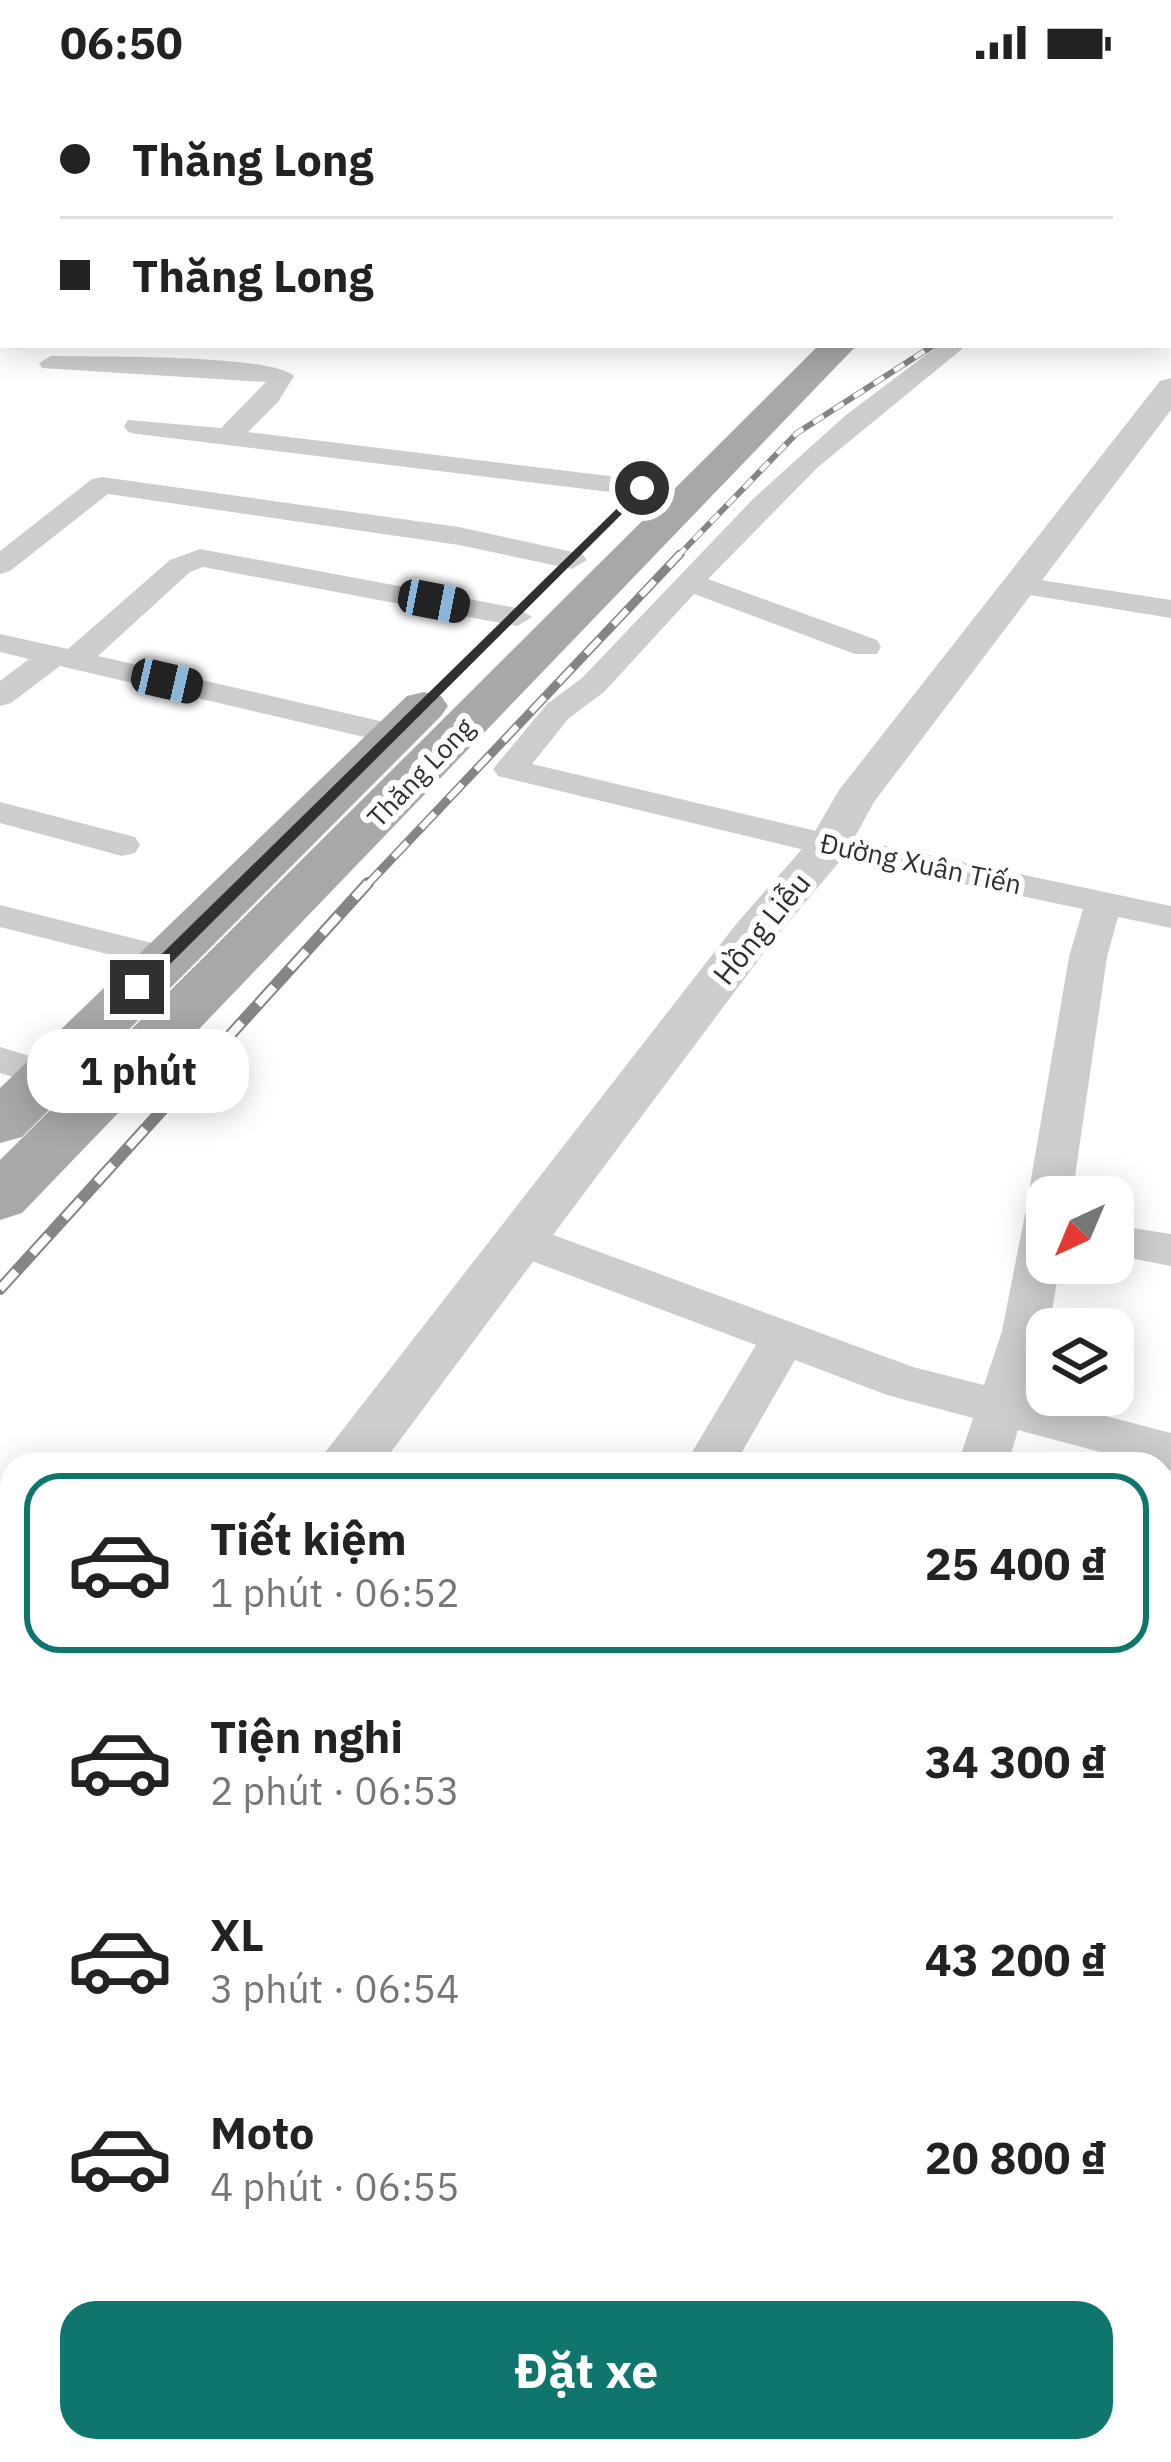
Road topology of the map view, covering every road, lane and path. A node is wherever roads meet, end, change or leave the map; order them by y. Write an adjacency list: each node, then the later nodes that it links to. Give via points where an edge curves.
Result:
1 (786, 348): 10 (main road, Thăng Long)
2 (835, 348): 17 (main road, Thăng Long)
3 (951, 348): 14 (street, via 806,459)
4 (117, 355): 5 (street); 8 (street, via 282,376)
5 (51, 363)
6 (1164, 408): 15 (street, Hồng Liễu)
7 (137, 426): 8 (street)
8 (226, 438): 9 (street)
9 (354, 453): 10 (street); 11 (street)
10 (642, 488): 12 (main road, Thăng Long)
11 (308, 516): 12 (street); 13 (street, via 103,485)
12 (572, 560): 17 (main road, Thăng Long)
13 (0, 565)
14 (688, 582): 19 (street); 25 (street, Đường Xuân Tiến, via 593,685 558,711 512,771)
15 (1021, 586): 16 (street); 25 (street, Hồng Liễu, via 854,800)
16 (1171, 609)
17 (539, 621): 20 (street, via 200,558); 22 (main road, Thăng Long); 34 (main road, Thăng Long)
18 (0, 643): 20 (street)
19 (866, 647)
20 (66, 657): 21 (street); 22 (street)
21 (0, 696)
22 (394, 734): 29 (main road, Thăng Long)
23 (0, 812): 24 (street)
24 (122, 845)
25 (829, 845): 26 (street, Đường Xuân Tiến); 35 (street, Hồng Liễu)
26 (1104, 901): 28 (street, Đường Xuân Tiến); 33 (street)
27 (0, 916): 29 (street)
28 (1171, 917)
29 (166, 958): 31 (main road, Thăng Long)
30 (0, 1060): 31 (street)
31 (49, 1075): 32 (main road, Thăng Long)
32 (0, 1123)
33 (1053, 1176)
34 (0, 1198)
35 (521, 1240): 39 (street); 41 (street, Hồng Liễu)
36 (1134, 1244): 37 (street)
37 (1171, 1250)
38 (1034, 1284): 40 (street)
39 (784, 1339): 40 (street); 42 (street)
40 (1001, 1411): 43 (street); 44 (street)
41 (356, 1452)
42 (717, 1452)
43 (987, 1452)
44 (1171, 1452)

